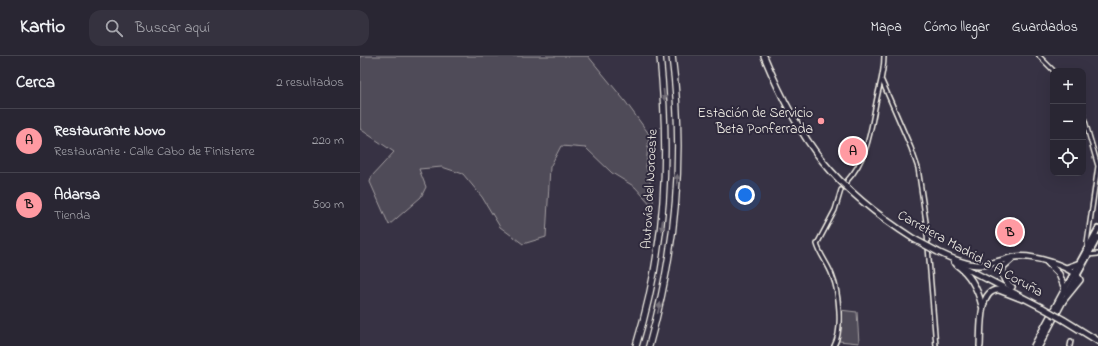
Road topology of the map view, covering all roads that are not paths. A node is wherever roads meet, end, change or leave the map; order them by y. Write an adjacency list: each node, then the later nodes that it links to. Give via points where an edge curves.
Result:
1 (660, 56): 29 (highway, Autovía del Noroeste, one-way to 29, via 666,136 663,217 656,264)
2 (672, 56): 30 (highway, Autovía del Noroeste, one-way to 2, via 670,256 678,177 678,110)
3 (764, 56): 15 (main road, Carretera Madrid a A Coruña, bridge, via 781,97 820,160 852,194 885,221)
4 (884, 56): 7 (street)
5 (1039, 56): 6 (street)
6 (1051, 68)
7 (882, 81): 10 (street, via 866,149); 32 (street, via 918,168 924,207)
8 (1086, 124): 9 (street)
9 (1098, 165): 14 (street)
10 (847, 181)
11 (841, 190): 31 (street, via 835,210 817,244 832,276 837,296 838,330)
12 (1098, 229): 14 (main road)
13 (1098, 237): 17 (main road)
14 (1088, 247): 20 (main road)
15 (938, 252): 18 (main road, via 977,265); 25 (main road, via 969,277); 26 (main road, Carretera Madrid a A Coruña)
16 (1098, 254): 17 (street)
17 (1088, 255): 22 (main road)
18 (1016, 257): 19 (main road, via 1034,257); 26 (main road, via 1003,267 1003,279)
19 (1046, 262): 21 (main road); 23 (main road)
20 (1080, 263): 21 (main road); 22 (main road)
21 (1066, 268): 22 (main road)
22 (1074, 274): 23 (main road, via 1066,275); 24 (main road); 35 (main road, via 1079,283 1063,301)
23 (1063, 281): 24 (main road)
24 (1065, 289): 34 (main road)
25 (982, 306): 26 (main road, via 989,294 996,290); 33 (main road)
26 (1043, 308): 28 (main road, Carretera Madrid a A Coruña, bridge)
27 (1071, 341): 36 (street)
28 (1098, 341)
29 (636, 346)
30 (650, 346)
31 (835, 346)
32 (936, 346)
33 (980, 346)
34 (1034, 346)
35 (1039, 346)
36 (1070, 346)

